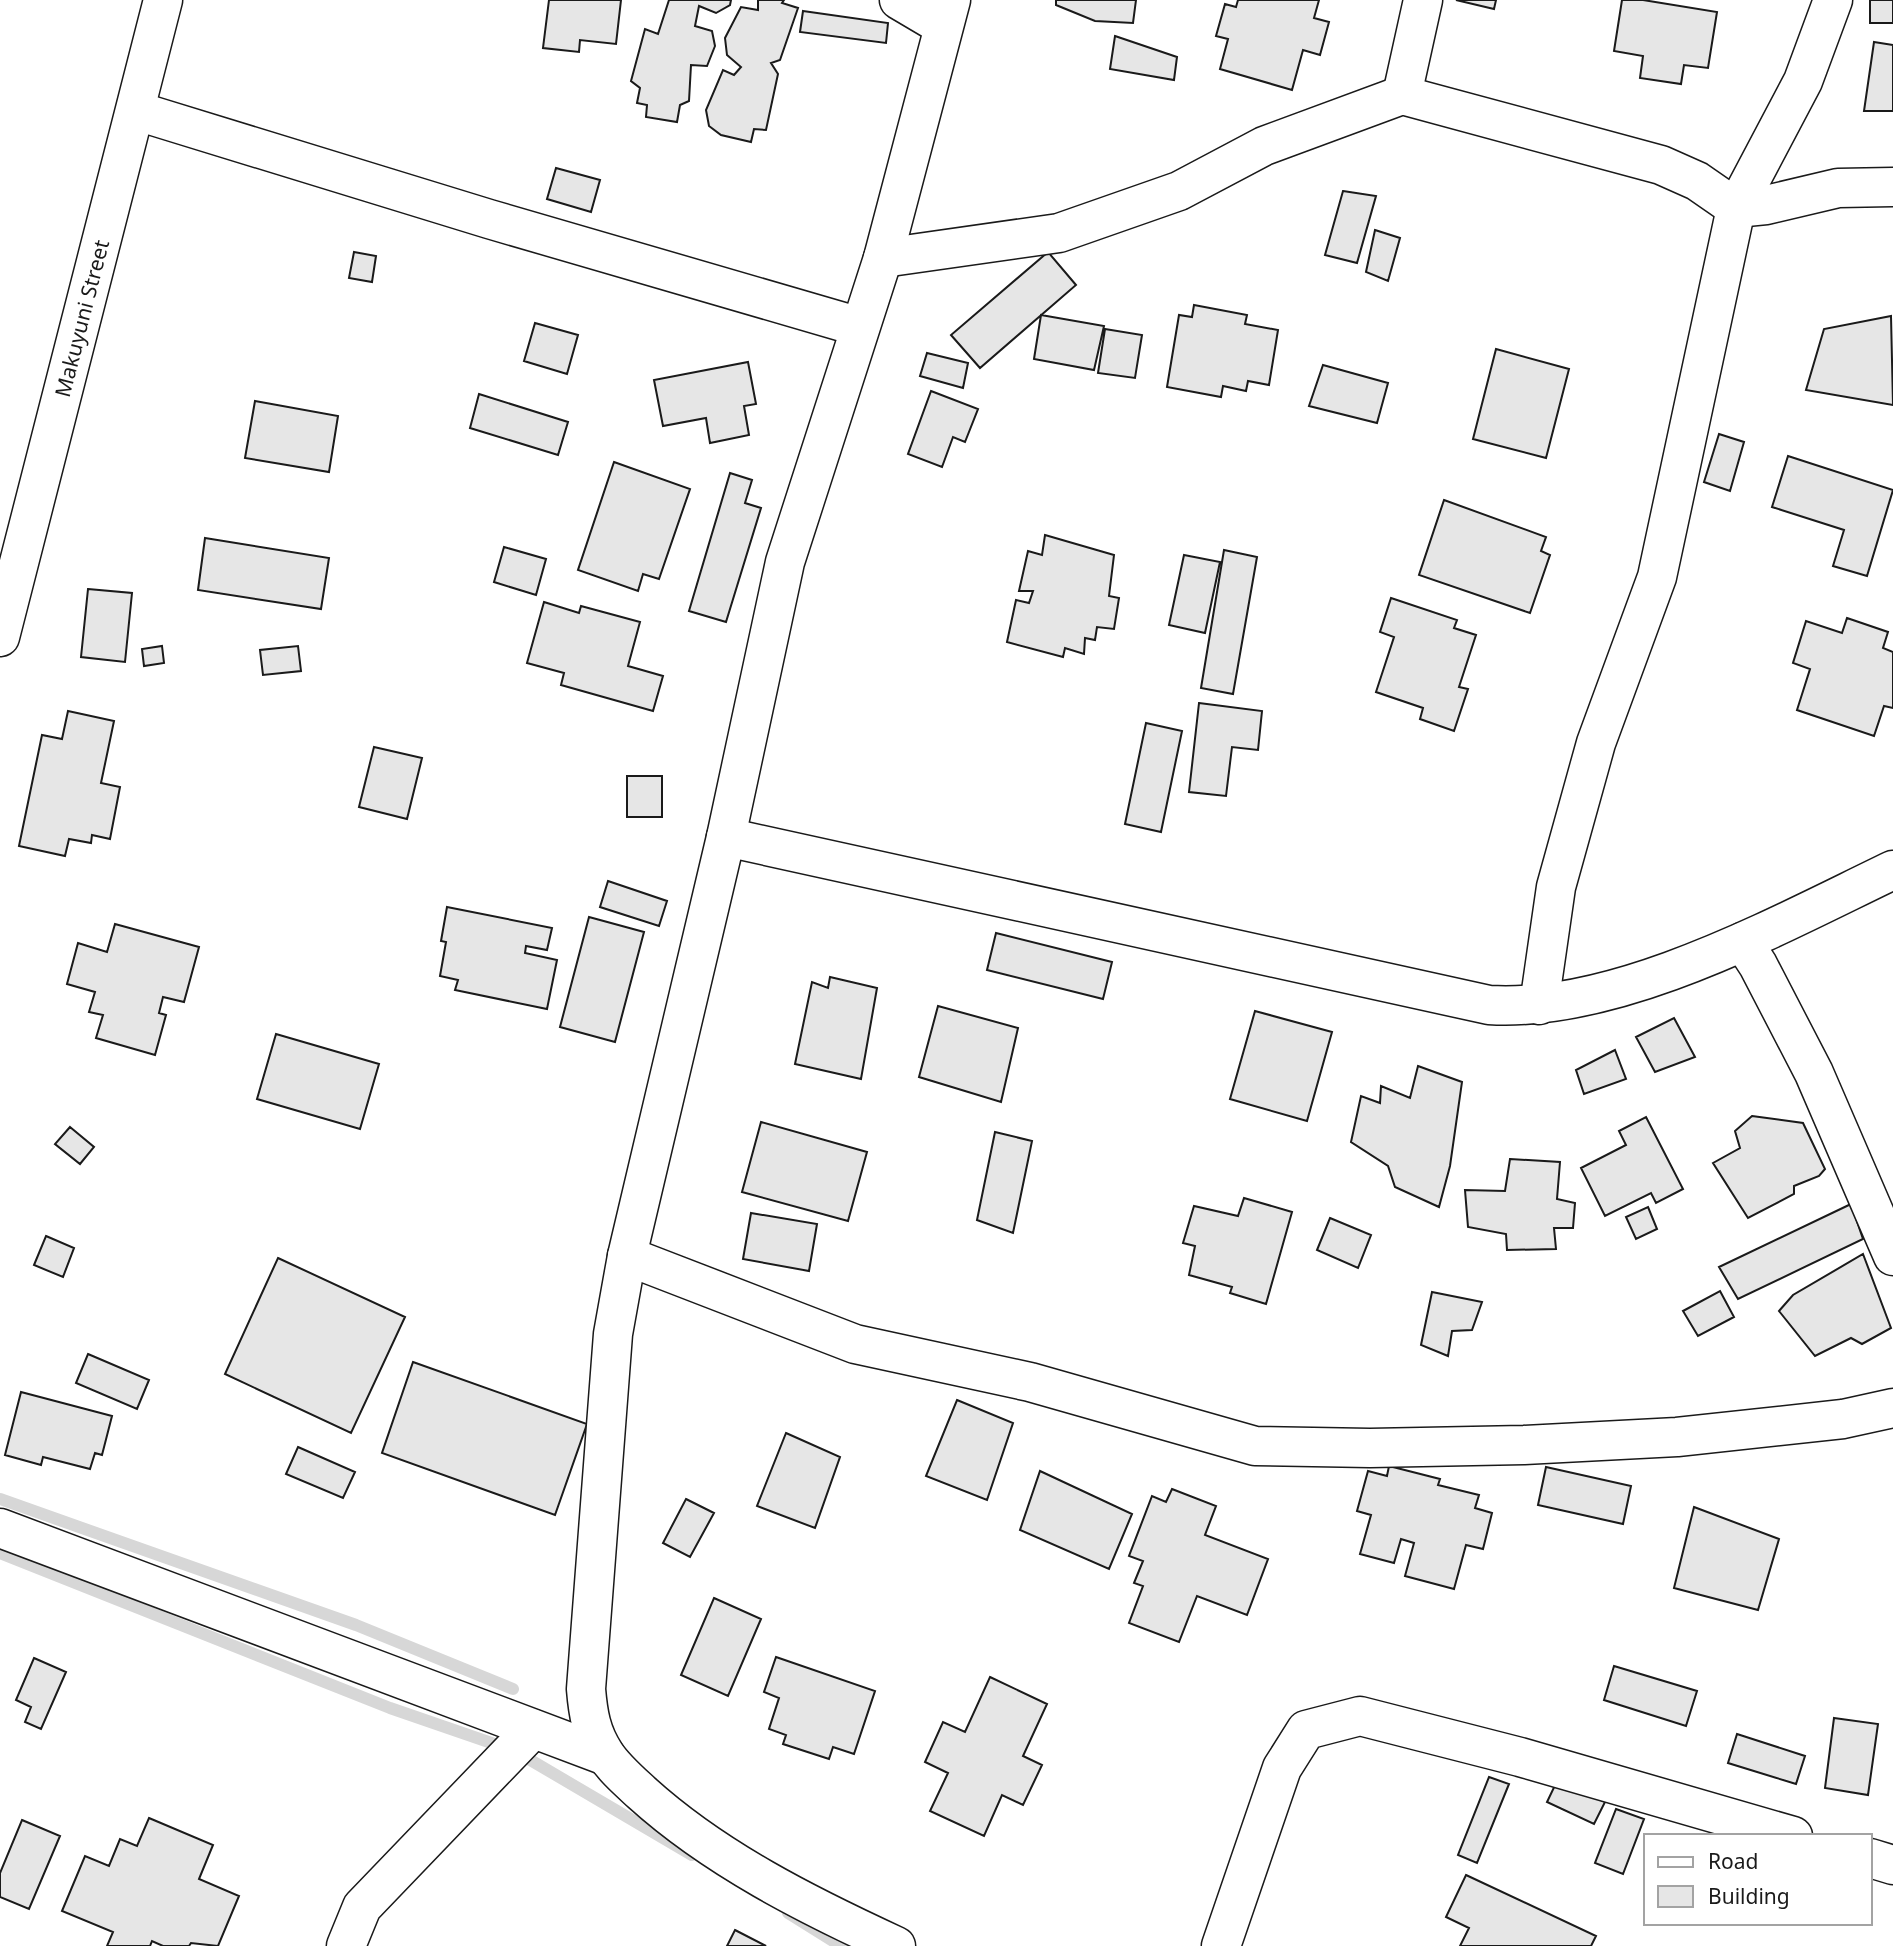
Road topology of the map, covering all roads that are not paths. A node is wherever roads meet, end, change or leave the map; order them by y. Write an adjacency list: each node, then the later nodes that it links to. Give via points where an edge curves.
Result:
1 (163, 0): 7 (street, Makuyuni Street)
2 (899, 0): 5 (street)
3 (1423, 0): 6 (street)
4 (1833, 0): 9 (street, via 1803,81)
5 (947, 13): 10 (street)
6 (1402, 95): 9 (street, via 1661,165 1697,181); 10 (street, via 1264,146 1179,191 1059,233)
7 (137, 111): 11 (street); 12 (street, Makuyuni Street)
8 (1893, 187): 9 (street, via 1838,188)
9 (1736, 208): 16 (street, via 1657,577 1596,743 1556,887)
10 (883, 258): 11 (street)
11 (860, 327): 13 (street, via 785,562)
12 (0, 637)
13 (726, 837): 16 (street, via 1489,1005); 17 (street)
14 (1893, 870): 15 (street)
15 (1743, 942): 16 (street, via 1611,990); 18 (street, via 1814,1073)
16 (1539, 1005)
17 (627, 1256): 19 (street, via 855,1344 1030,1382 1255,1446 1512,1446 1677,1437 1843,1419); 22 (street, via 613,1334 586,1689 590,1724)
18 (1893, 1256)
19 (1893, 1408)
20 (0, 1528): 21 (street)
21 (533, 1729): 22 (street); 26 (street, via 362,1907)
22 (606, 1756): 27 (street, via 664,1813 706,1845)
23 (1786, 1834): 28 (street, via 1360,1716 1306,1730 1282,1768)
24 (1872, 1859): 25 (street)
25 (1893, 1865)
26 (346, 1946)
27 (896, 1946)
28 (1222, 1946)

